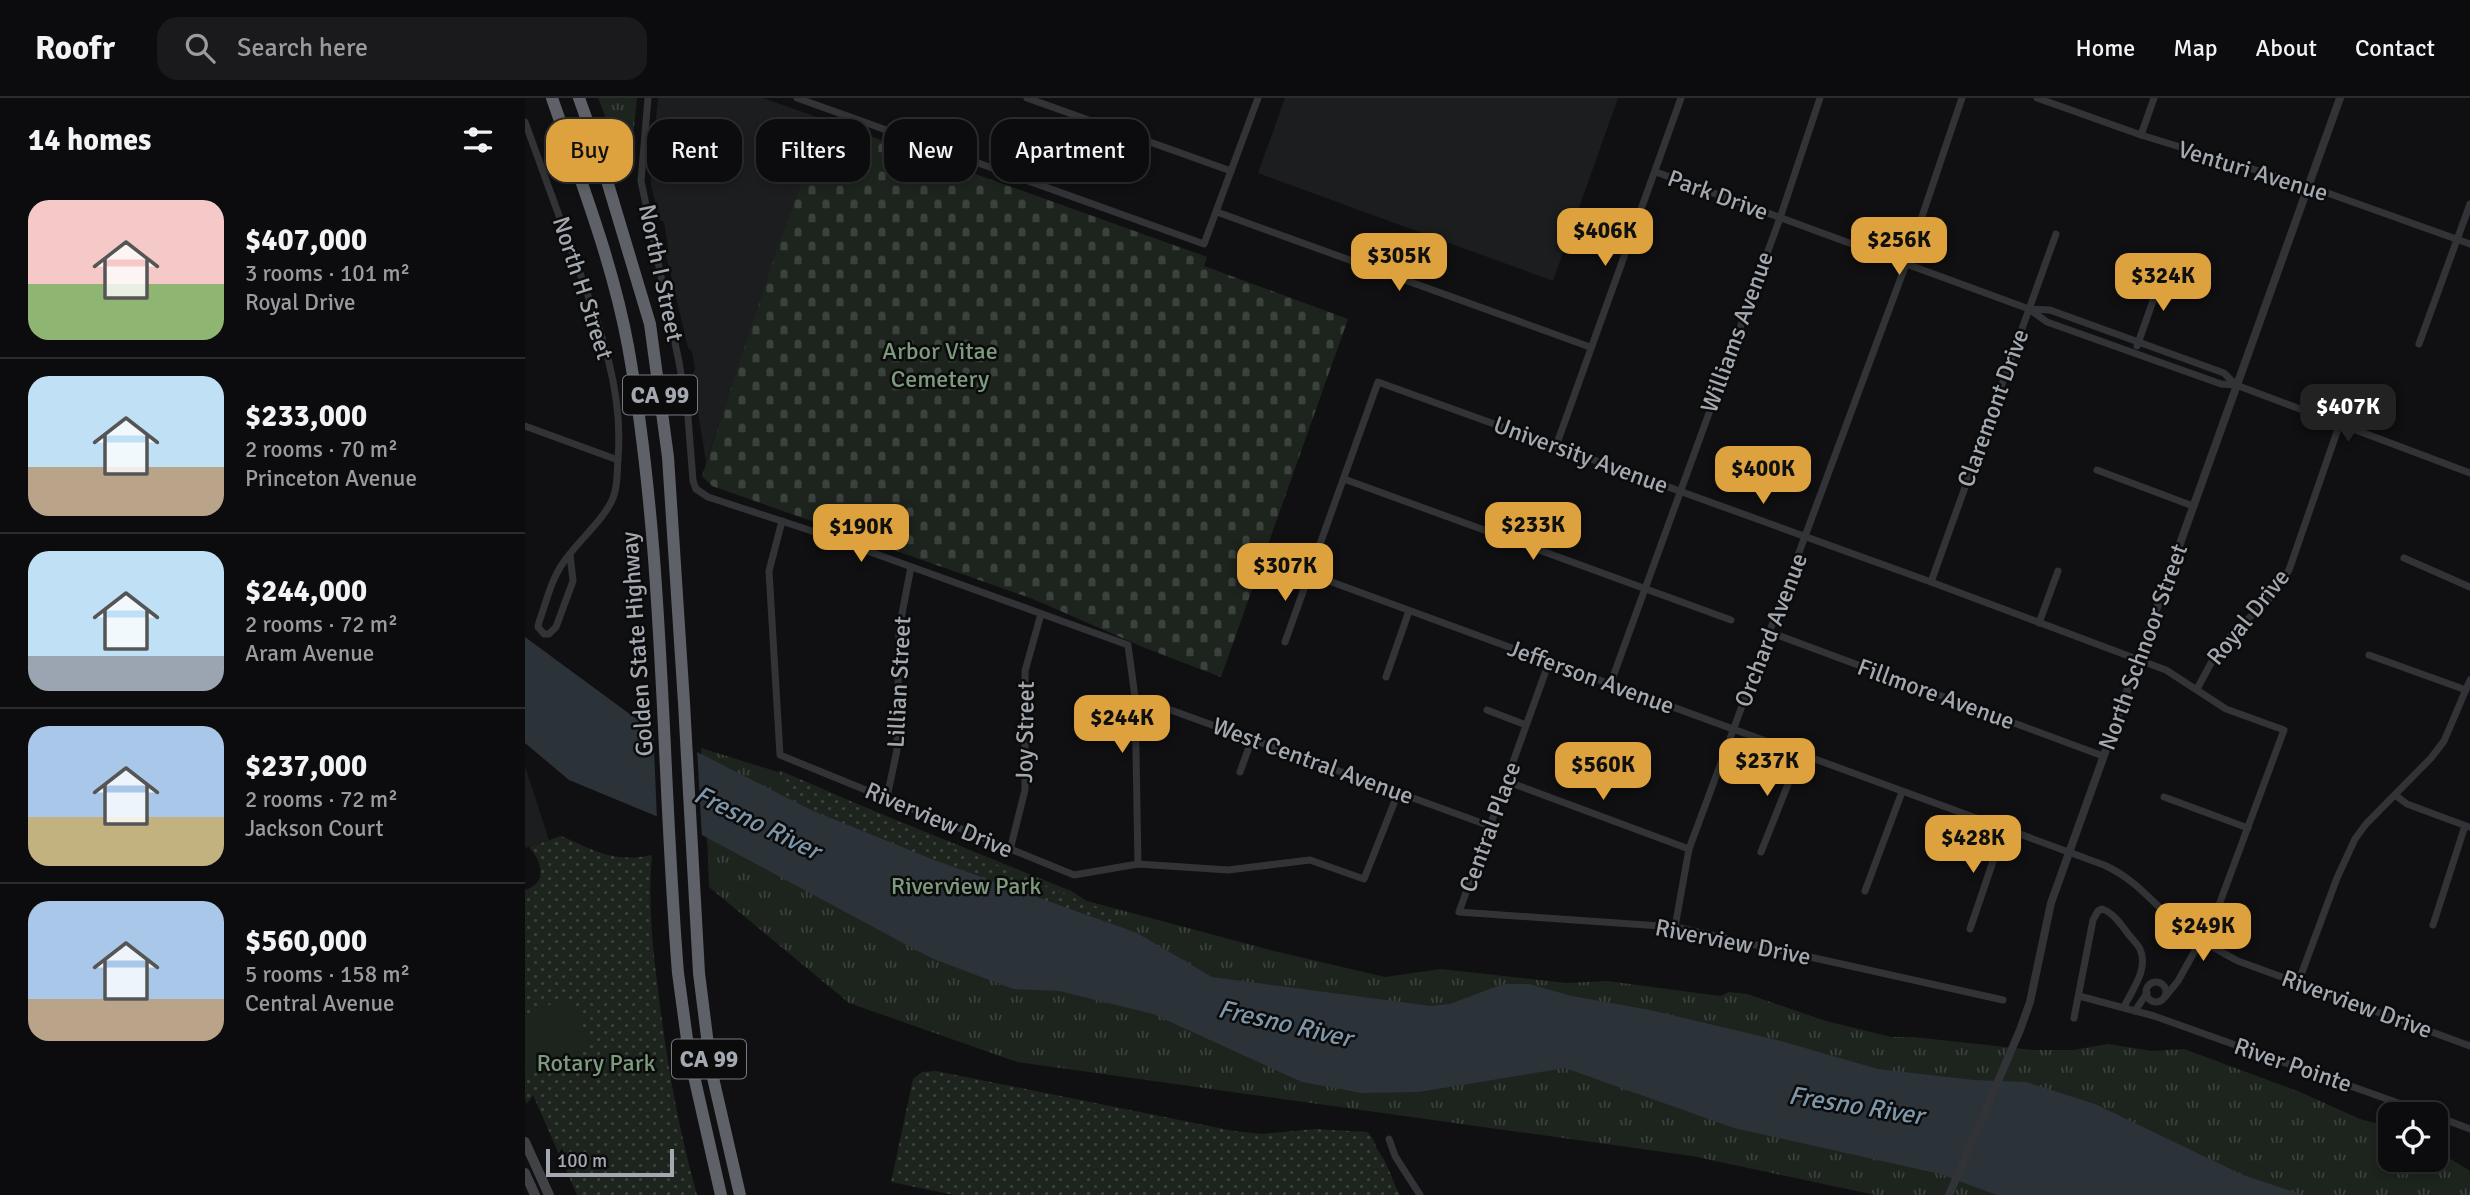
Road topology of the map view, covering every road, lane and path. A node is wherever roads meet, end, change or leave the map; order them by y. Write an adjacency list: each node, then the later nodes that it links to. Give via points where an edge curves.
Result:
1 (550, 98): 114 (highway, Golden State Highway / CA 99, via 612,279 646,455 673,913 689,1054)
2 (579, 98): 115 (highway, Golden State Highway / CA 99, via 650,324 668,457 703,1020)
3 (648, 98): 41 (street, North I Street, via 642,181 679,362 693,481 708,497)
4 (797, 98): 19 (street, via 1204,244)
5 (1027, 98): 15 (street)
6 (1258, 98): 15 (street)
7 (1681, 98): 16 (street)
8 (1820, 98): 20 (street, Williams Avenue)
9 (1962, 98): 24 (street, Orchard Avenue)
10 (2036, 98): 14 (street, Venturi Avenue)
11 (2154, 98): 14 (street)
12 (2340, 98): 17 (street, North Schnoor Street)
13 (525, 121): 35 (street, North H Street, via 596,317 614,385)
14 (2141, 135): 17 (street, Venturi Avenue)
15 (1231, 171): 19 (street)
16 (1656, 172): 20 (street, Park Drive); 29 (street)
17 (2308, 186): 22 (street, Venturi Avenue); 31 (street, North Schnoor Street)
18 (2470, 204): 22 (street)
19 (1217, 212): 29 (street)
20 (1780, 218): 24 (street, Park Drive); 39 (street, Williams Avenue)
21 (2056, 234): 26 (street, Claremont Drive)
22 (2458, 239): 23 (street, Venturi Avenue); 28 (street)
23 (2470, 244)
24 (1906, 264): 26 (street, Park Drive); 42 (street, Orchard Avenue)
25 (2166, 264): 27 (street)
26 (2029, 309): 27 (street, via 2050,310); 30 (street, via 2047,322); 48 (street, Claremont Drive)
27 (2138, 342): 30 (street); 31 (street, via 2224,373)
28 (2419, 344)
29 (1590, 347): 34 (street)
30 (2134, 353): 31 (street, via 2221,384)
31 (2236, 385): 33 (street); 40 (street, North Schnoor Street)
32 (525, 426): 35 (street)
33 (2339, 426): 37 (street); 63 (street, Royal Drive, via 2289,570 2269,599 2232,632)
34 (1556, 446): 38 (street, University Avenue, via 1378,382); 39 (street, University Avenue)
35 (618, 460): 43 (street, North H Street, via 614,498)
36 (2097, 470): 40 (street)
37 (2470, 473)
38 (1344, 479): 47 (street); 50 (street)
39 (1679, 491): 42 (street, University Avenue); 50 (street, Williams Avenue)
40 (2193, 506): 58 (street, North Schnoor Street)
41 (782, 521): 45 (street); 77 (street, Riverview Drive, via 769,571 780,755)
42 (1806, 537): 48 (street, University Avenue); 55 (street, Orchard Avenue)
43 (570, 554): 43 (street, North H Street, via 557,573 539,622 544,634 556,627 573,581)
44 (2404, 558): 49 (street)
45 (911, 567): 52 (street); 77 (street, Lillian Street, via 899,629 897,750)
46 (2058, 571): 54 (street)
47 (1310, 574): 51 (street, Jefferson Avenue); 56 (street)
48 (1931, 582): 54 (street, University Avenue)
49 (2470, 587)
50 (1645, 588): 53 (street); 62 (street, Williams Avenue)
51 (1409, 611): 59 (street, Jefferson Avenue); 60 (street)
52 (1041, 614): 65 (street, via 1128,645); 84 (street, Joy Street, via 1025,671 1025,790)
53 (1731, 620)
54 (2039, 623): 58 (street, University Avenue)
55 (1769, 632): 68 (street, Orchard Avenue); 71 (street, Fillmore Avenue)
56 (1285, 642)
57 (2369, 655): 64 (street)
58 (2138, 660): 63 (street, University Avenue); 71 (street, North Schnoor Street)
59 (1549, 662): 62 (street, Jefferson Avenue); 67 (street, Central Place)
60 (1386, 677)
61 (2470, 680): 64 (street)
62 (1610, 685): 68 (street, Jefferson Avenue)
63 (2197, 689): 81 (street, University Avenue, via 2226,709 2284,730)
64 (2466, 690): 76 (street, via 2444,741)
65 (1135, 697): 69 (street, West Central Avenue); 87 (street)
66 (1487, 710): 67 (street)
67 (1526, 725): 73 (street, Central Place)
68 (1734, 730): 70 (street, Jefferson Avenue); 83 (street, Orchard Avenue)
69 (1252, 739): 72 (street); 75 (street, West Central Avenue)
70 (1800, 754): 74 (street, Jefferson Avenue); 86 (street)
71 (2103, 756): 85 (street, North Schnoor Street)
72 (1240, 772)
73 (1506, 781): 79 (street, Central Place); 83 (street)
74 (1902, 792): 82 (street, Jefferson Avenue); 88 (street)
75 (1398, 793): 79 (street, West Central Avenue); 87 (street, Riverview Drive, via 1364,879 1310,860 1227,870)
76 (2395, 795): 80 (street); 95 (street, via 2366,824 2346,856)
77 (887, 797): 84 (street, Riverview Drive)
78 (2164, 797): 81 (street)
79 (1490, 826): 89 (street, Central Place)
80 (2468, 827): 90 (street)
81 (2248, 828): 93 (street, via 2219,905)
82 (2004, 829): 85 (street, Jefferson Avenue); 92 (street)
83 (1689, 849): 91 (street, Orchard Avenue)
84 (1010, 850): 87 (street, Riverview Drive, via 1074,875)
85 (2069, 851): 93 (street, Riverview Drive, via 2124,874 2174,921); 117 (street, North Schnoor Street, via 2030,1002)
86 (1761, 852)
87 (1138, 864)
88 (1865, 891)
89 (1459, 912): 91 (street, Riverview Drive)
90 (2433, 925)
91 (1675, 927): 100 (street, Riverview Drive)
92 (1970, 929)
93 (2200, 938): 94 (street); 95 (street, Riverview Drive, via 2238,961)
94 (2180, 974): 96 (street); 99 (street)
95 (2298, 983): 105 (street, Riverview Drive)
96 (2162, 985): 97 (street, via 2153,983); 99 (street, via 2166,990)
97 (2147, 993): 99 (street, via 2152,1001); 102 (street)
98 (2079, 996): 101 (street, River Pointe); 101 (street, via 2093,920 2102,909 2123,926 2140,950 2140,976); 104 (street)
99 (2163, 999): 103 (street)
100 (2003, 1000)
101 (2124, 1007): 102 (street, River Pointe)
102 (2135, 1011): 103 (street, River Pointe)
103 (2154, 1016): 106 (street, River Pointe)
104 (2074, 1018)
105 (2470, 1046)
106 (2397, 1102)
107 (2448, 1120): 108 (street, River Pointe)
108 (2470, 1129)
109 (1389, 1139): 116 (street)
110 (525, 1142): 113 (main road)
111 (525, 1173): 112 (main road)
112 (535, 1195)
113 (549, 1195)
114 (720, 1195)
115 (740, 1195)
116 (1420, 1195)
117 (1949, 1195)

